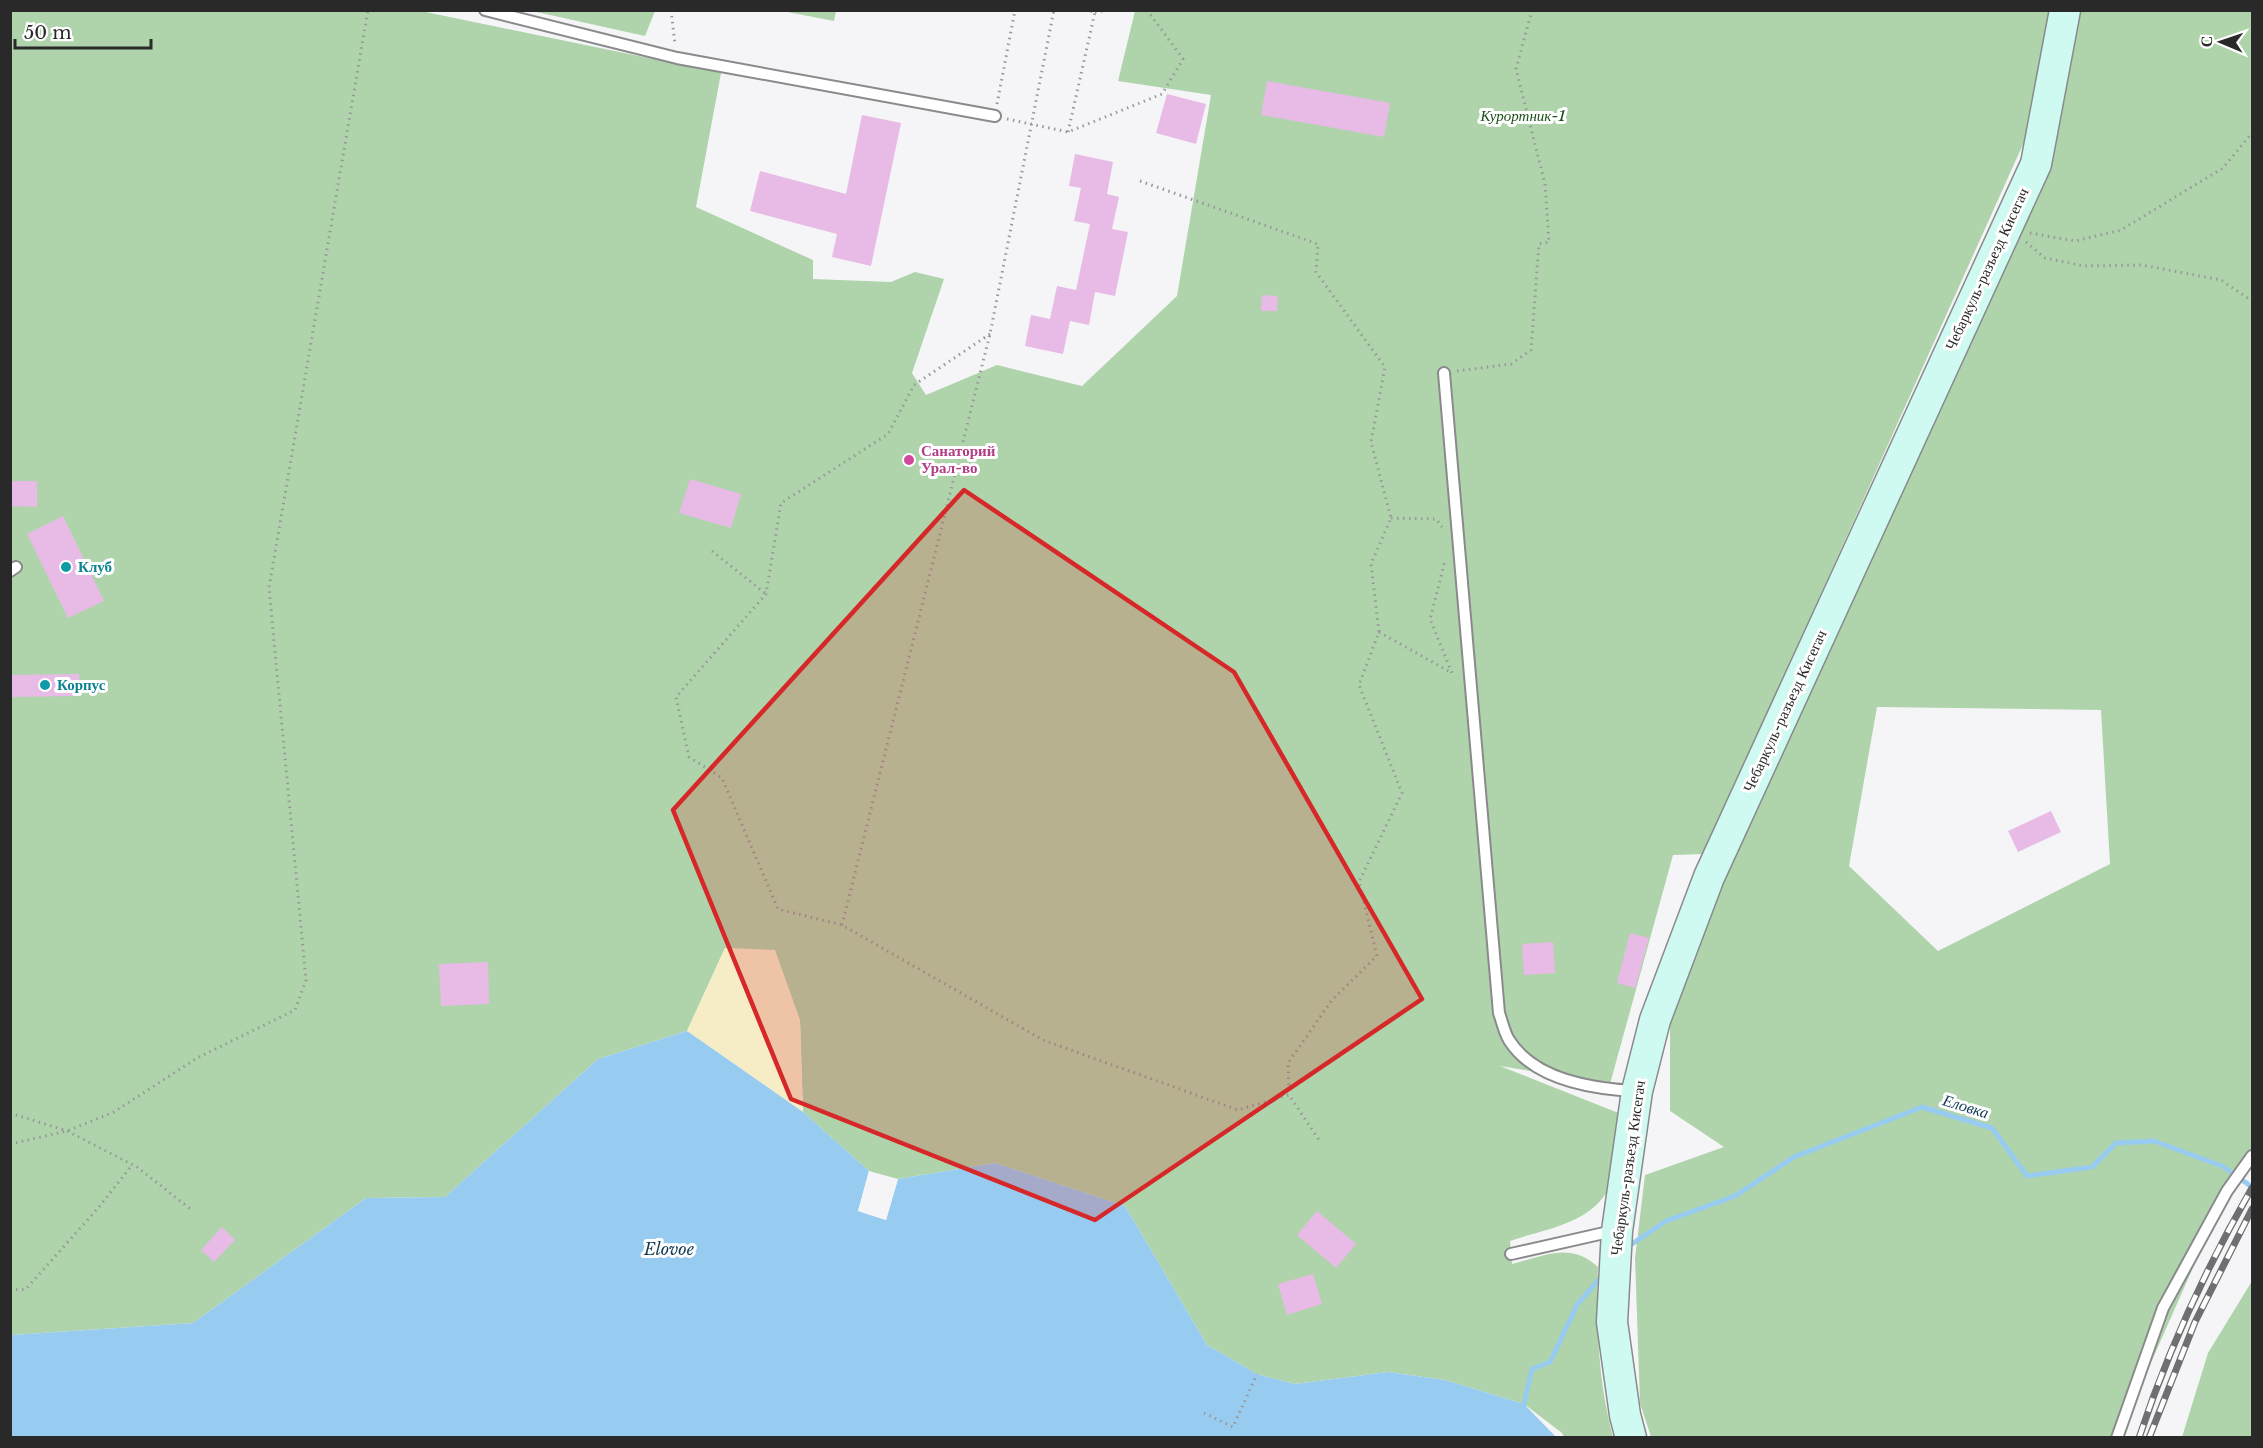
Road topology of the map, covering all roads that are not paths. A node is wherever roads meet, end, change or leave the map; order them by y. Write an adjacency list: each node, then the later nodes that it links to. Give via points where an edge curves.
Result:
1 (485, 10): 3 (lane, via 677,58)
2 (2065, 10): 5 (street, Чебаркуль-разъезд Кисегач, via 2036,164 1709,877 1655,1020)
3 (995, 116)
4 (1444, 374): 5 (lane, via 1499,1013 1509,1039 1527,1059 1551,1073 1600,1089)
5 (1637, 1091): 7 (street, Чебаркуль-разъезд Кисегач)
6 (2253, 1156): 10 (lane, via 2227,1191 2163,1308)
7 (1617, 1231): 8 (lane); 9 (street, Чебаркуль-разъезд Кисегач, via 1612,1322 1624,1415)
8 (1511, 1254)
9 (1631, 1437)
10 (2117, 1437)

